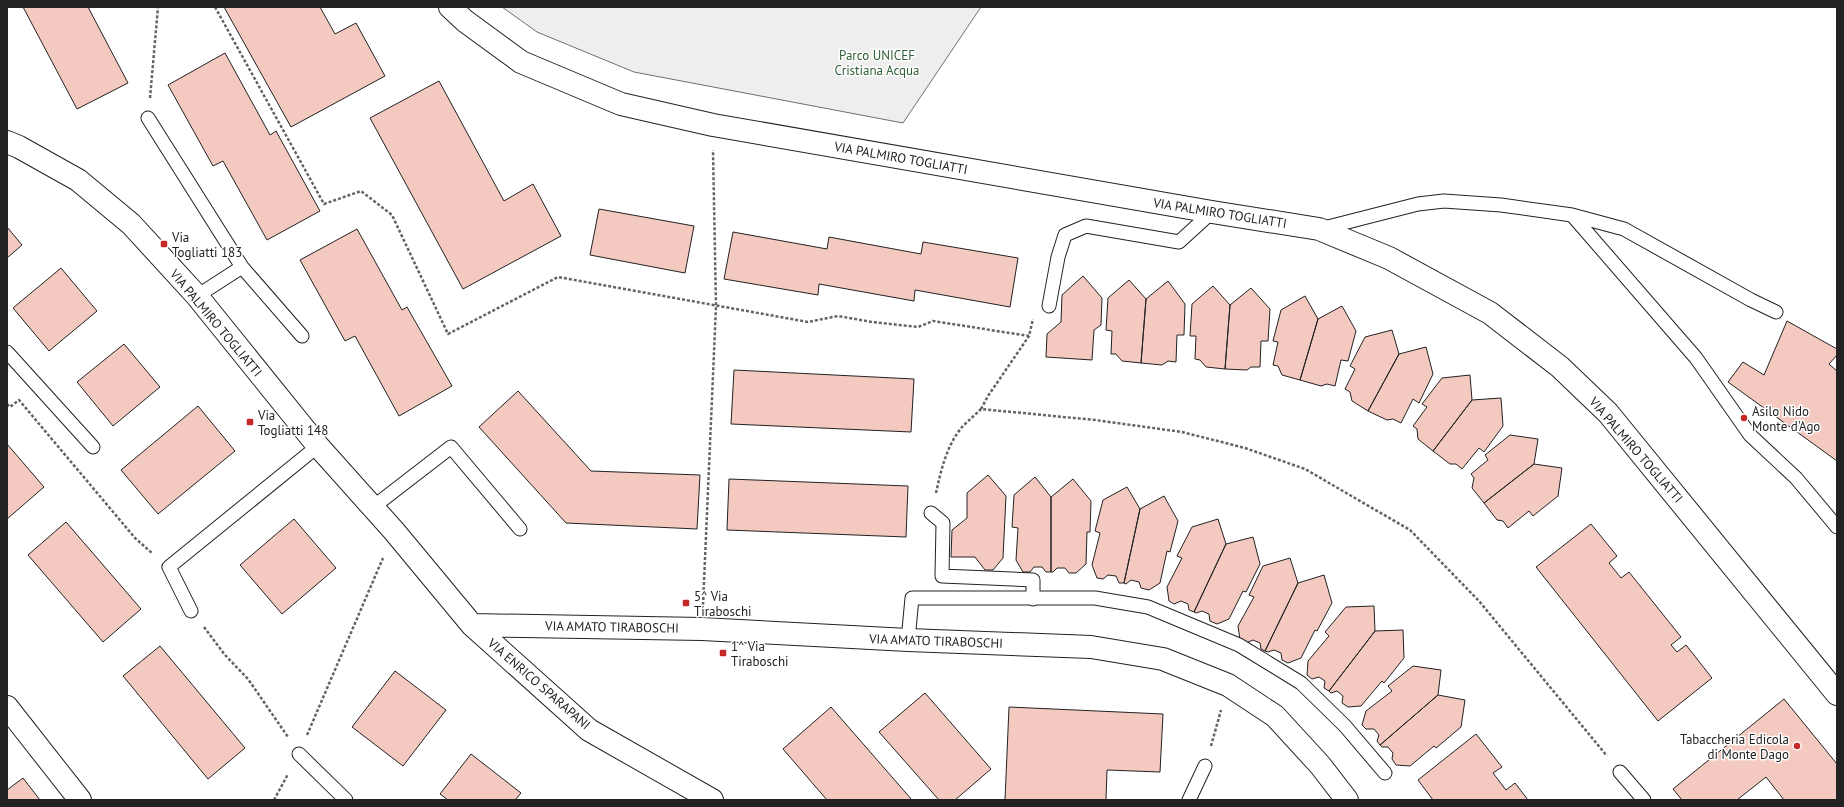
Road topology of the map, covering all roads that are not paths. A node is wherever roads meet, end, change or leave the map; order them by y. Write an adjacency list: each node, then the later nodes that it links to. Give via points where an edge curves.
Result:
1 (450, 7): 4 (street, VIA PALMIRO TOGLIATTI, via 521,62 621,104 713,125)
2 (148, 118): 7 (lane)
3 (7, 142): 8 (street, VIA PALMIRO TOGLIATTI, via 78,180 131,224)
4 (1212, 212): 6 (street, VIA PALMIRO TOGLIATTI); 9 (lane, via 1179,242 1086,226 1065,235)
5 (1572, 215): 6 (lane, via 1500,205 1444,201 1418,204); 10 (lane, via 1624,228); 17 (lane, via 1696,358 1750,435 1796,478)
6 (1318, 229): 23 (street, VIA PALMIRO TOGLIATTI, via 1389,258 1490,313 1560,367 1608,413)
7 (242, 267): 8 (lane); 11 (lane)
8 (197, 296): 13 (street, VIA PALMIRO TOGLIATTI)
9 (1049, 306)
10 (1776, 312)
11 (302, 336)
12 (7, 352): 14 (lane)
13 (318, 446): 15 (street, VIA PALMIRO TOGLIATTI); 20 (lane, via 169,567)
14 (93, 447)
15 (372, 508): 18 (lane, via 451,447); 21 (street, VIA PALMIRO TOGLIATTI)
16 (931, 513): 19 (lane, via 943,523 942,576 1034,580)
17 (1837, 527)
18 (520, 529)
19 (1033, 599): 22 (lane, via 912,598); 28 (lane, via 1095,598 1148,607 1239,645 1301,683 1345,726)
20 (191, 611)
21 (472, 625): 22 (street, VIA AMATO TIRABOSCHI, via 702,629); 31 (street, VIA ENRICO SPARAPANI, via 589,730)
22 (908, 640): 33 (street, VIA AMATO TIRABOSCHI, via 1091,647 1163,659 1228,685 1275,716 1320,765)
23 (1837, 694)
24 (7, 707): 29 (street)
25 (299, 754): 30 (lane)
26 (1205, 766): 32 (lane)
27 (1620, 772): 34 (lane)
28 (1385, 774)
29 (80, 800)
30 (346, 800)
31 (712, 800)
32 (1190, 800)
33 (1347, 800)
34 (1644, 800)

